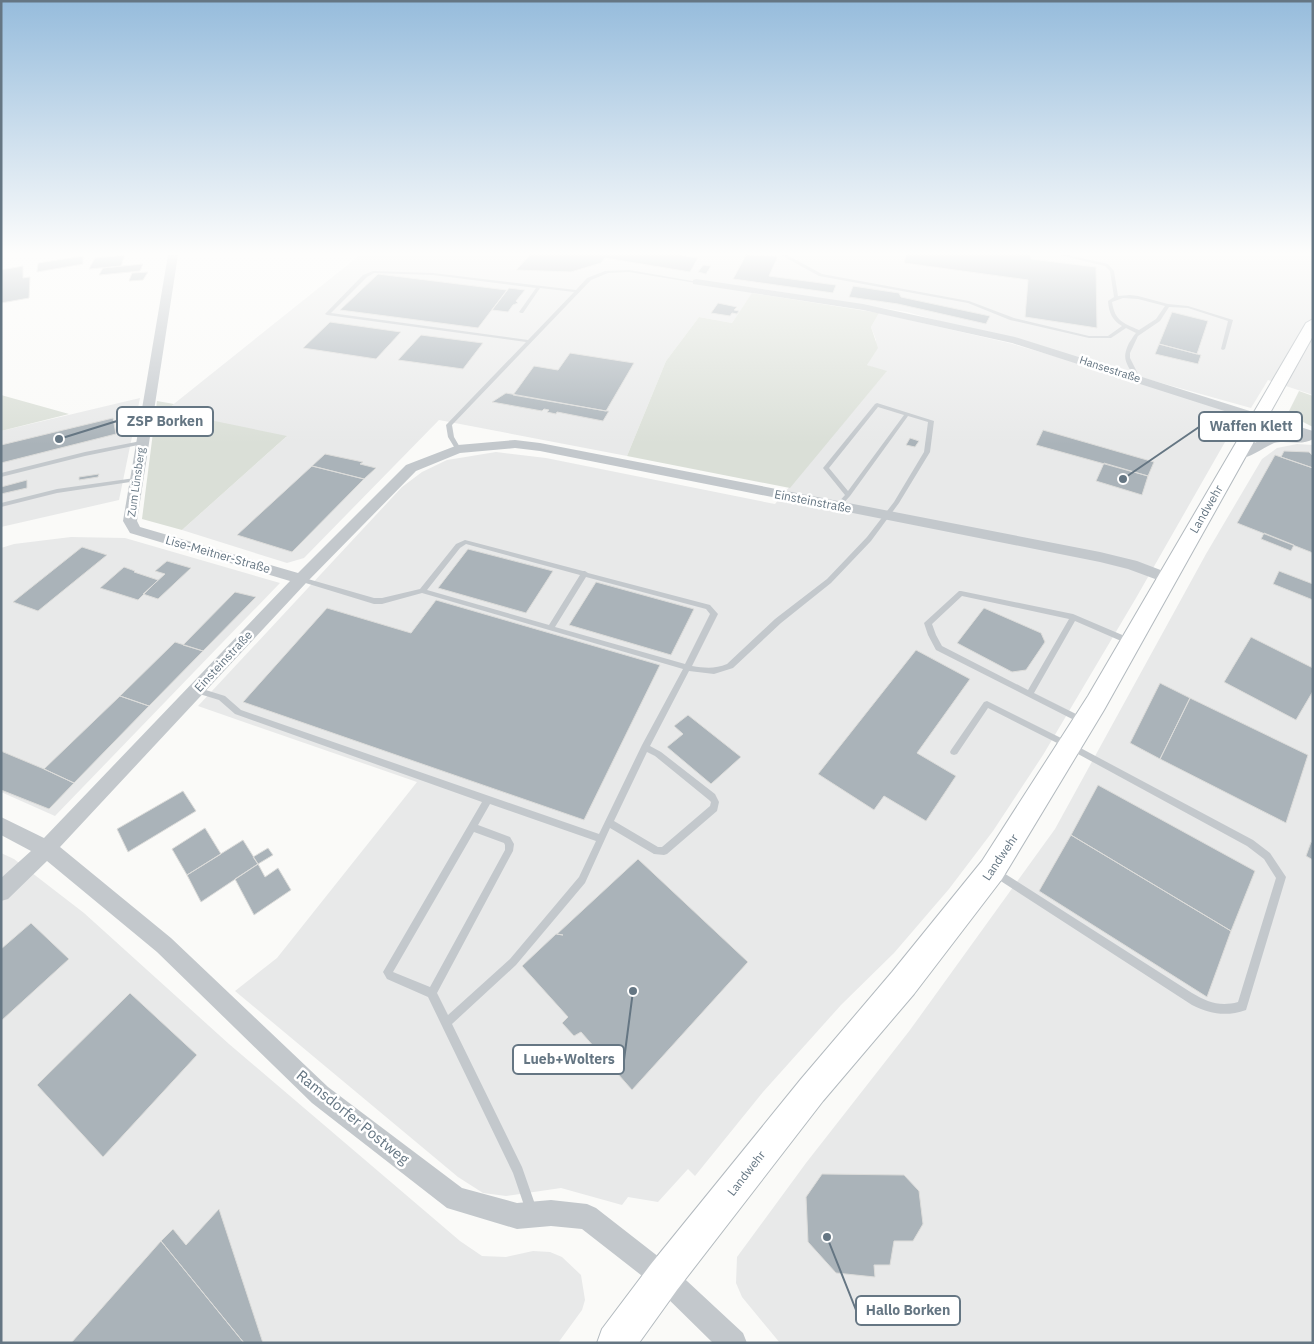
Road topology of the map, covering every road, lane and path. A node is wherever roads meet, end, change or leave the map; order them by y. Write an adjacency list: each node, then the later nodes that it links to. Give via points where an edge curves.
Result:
1 (162, 318): 19 (street, Zum Lünsberg)
2 (355, 318): 13 (lane)
3 (550, 318): 13 (lane)
4 (919, 318): 15 (street, Hansestraße, via 1015,340)
5 (1009, 318): 10 (lane, via 1089,337 1109,337)
6 (1114, 318): 10 (lane)
7 (1160, 318): 11 (lane)
8 (1223, 318): 14 (lane, via 1231,320)
9 (1313, 323): 12 (main road, Landwehr)
10 (1126, 326): 11 (lane)
11 (1139, 332): 15 (lane, via 1127,353)
12 (1308, 339): 17 (main road, Landwehr)
13 (527, 341): 20 (lane, via 450,425 450,438)
14 (1223, 349)
15 (1137, 378): 17 (street, Hansestraße)
16 (907, 414): 24 (lane); 24 (lane, via 877,405 826,468); 27 (lane, via 931,421 927,452)
17 (1259, 417): 18 (street, Hansestraße); 21 (main road, Landwehr)
18 (1313, 437): 21 (street, Hansestraße, via 1274,439)
19 (140, 444): 22 (lane); 23 (street, Zum Lünsberg)
20 (458, 449): 26 (street, Einsteinstraße, via 487,445 532,446); 31 (street, Einsteinstraße, via 411,468)
21 (1238, 454): 30 (main road, Landwehr)
22 (1, 475)
23 (135, 480): 25 (lane, via 57,491); 28 (street, Zum Lünsberg, via 130,521)
24 (848, 495): 26 (lane)
25 (1, 505)
26 (838, 506): 27 (street, Einsteinstraße)
27 (887, 515): 30 (street, Einsteinstraße, via 1100,557); 36 (lane, via 829,581 778,621 730,666 710,672)
28 (135, 530): 31 (street, Lise-Meitner-Straße)
29 (585, 574): 32 (lane, via 465,542 458,546); 34 (lane); 36 (lane, via 712,610 714,614)
30 (1166, 578): 35 (main road, Landwehr)
31 (301, 579): 32 (lane, via 374,601); 37 (street, Einsteinstraße)
32 (422, 591): 34 (lane)
33 (1073, 617): 35 (lane); 38 (lane); 38 (lane, via 961,593 928,623 939,648)
34 (551, 627): 36 (lane)
35 (1130, 642): 39 (main road, Landwehr)
36 (688, 668): 41 (lane)
37 (196, 690): 43 (lane, via 222,698 238,712); 48 (street, Einsteinstraße)
38 (1029, 694): 39 (lane)
39 (1084, 722): 40 (main road, Landwehr)
40 (1070, 746): 42 (lane, via 987,704); 49 (main road, Landwehr); 49 (lane, via 1234,834 1267,856 1281,877 1242,1006 1224,1011 1188,998)
41 (645, 748): 44 (lane); 44 (lane, via 658,754 712,796 714,808 664,851 657,851)
42 (954, 752)
43 (488, 800): 46 (lane); 47 (lane)
44 (609, 823): 47 (lane)
45 (1, 825): 48 (street, Ramsdorfer Postweg)
46 (472, 827): 51 (lane, via 507,840 509,850); 51 (lane, via 388,972 390,976)
47 (601, 839): 52 (lane, via 582,880 513,962)
48 (46, 849): 50 (street, Einsteinstraße); 53 (street, Ramsdorfer Postweg, via 164,945 320,1095 456,1199 517,1216)
49 (992, 870): 54 (main road, Landwehr)
50 (1, 892)
51 (432, 993): 52 (lane)
52 (446, 1023): 53 (lane, via 518,1171)
53 (533, 1216): 54 (street, Ramsdorfer Postweg, via 551,1213 587,1217)
54 (664, 1277): 55 (main road, Landwehr); 56 (street, Ramsdorfer Postweg)
55 (616, 1343)
56 (733, 1343)

